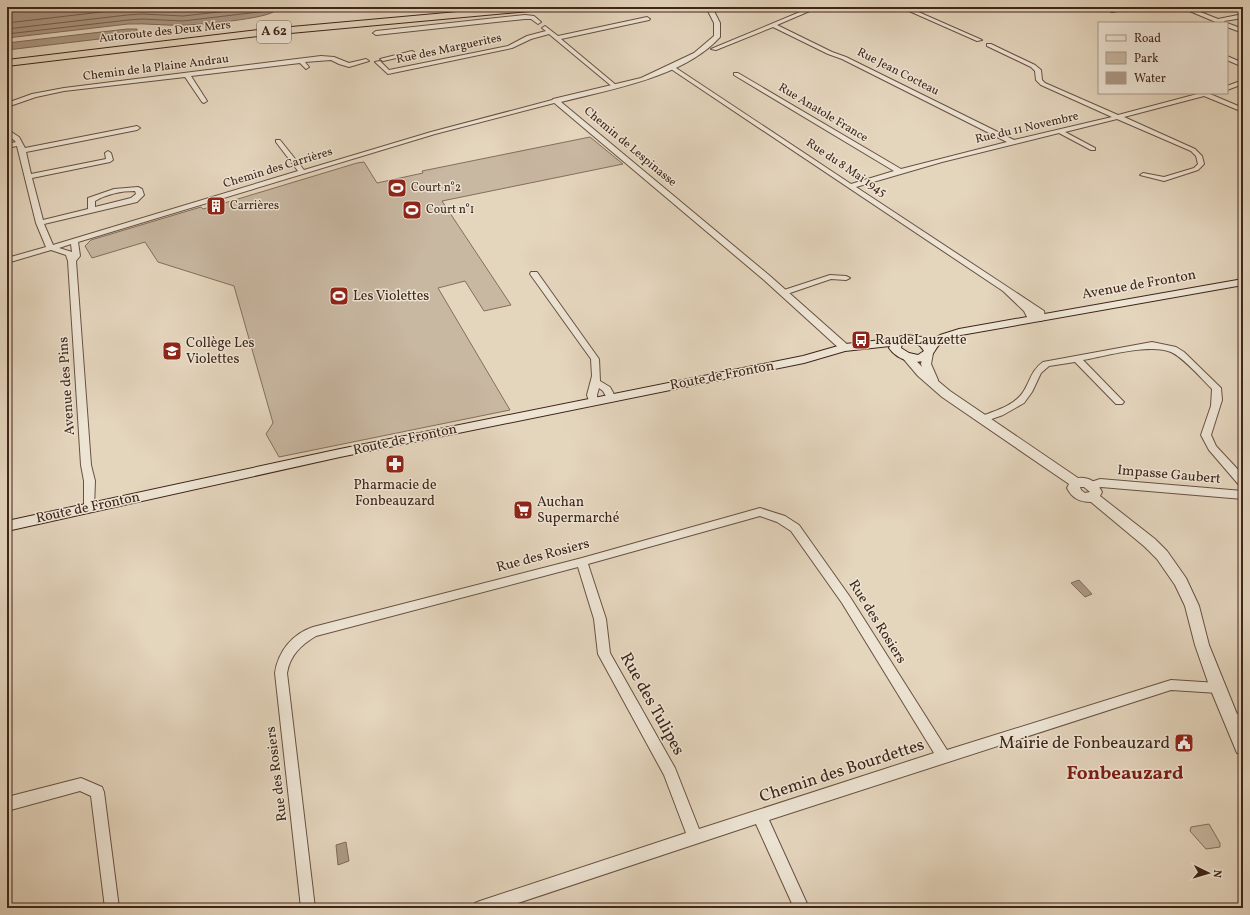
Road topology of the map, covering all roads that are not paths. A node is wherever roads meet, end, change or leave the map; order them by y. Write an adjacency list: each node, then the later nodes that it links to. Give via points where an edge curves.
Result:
1 (478, 7): 22 (highway, Autoroute des Deux Mers / A 62, via 186,35)
2 (541, 7): 27 (highway, Autoroute des Deux Mers / A 62, via 251,34)
3 (709, 7): 18 (street, via 717,23)
4 (816, 7): 12 (street)
5 (903, 7): 41 (street, via 979,40 994,42 989,45 1038,70 1039,80 1043,84)
6 (1104, 7): 8 (street)
7 (1183, 7): 11 (street)
8 (1114, 11)
9 (1243, 16): 11 (street)
10 (647, 19): 17 (street)
11 (1219, 21)
12 (773, 25): 19 (street); 46 (street, Rue Jean Cocteau)
13 (1228, 25): 14 (street)
14 (1243, 31)
15 (549, 32): 16 (street, via 541,21 525,17); 17 (street); 23 (street, Rue des Marguerites, via 535,34 510,47 388,72)
16 (376, 33)
17 (556, 38): 34 (street)
18 (715, 40): 19 (street); 30 (street, Chemin de Lespinasse)
19 (732, 43): 20 (street)
20 (714, 49)
21 (412, 53): 23 (street, Rue des Marguerites)
22 (7, 57)
23 (377, 58): 26 (street, Rue des Marguerites); 26 (street, via 365,60)
24 (1228, 58): 28 (street)
25 (301, 61): 26 (street, Rue des Marguerites, via 332,58 349,65); 29 (street); 32 (street, Chemin de la Plaine Andrau)
26 (366, 62)
27 (7, 63)
28 (1243, 65)
29 (306, 67)
30 (671, 67): 34 (street, Chemin de Lespinasse, via 643,79); 56 (street, Rue du 8 Mai 1945)
31 (736, 74): 52 (street, Rue Anatole France)
32 (187, 75): 37 (street); 39 (street, Chemin de la Plaine Andrau, via 51,92)
33 (1243, 82): 35 (street)
34 (614, 86): 38 (street, Chemin de Lespinasse)
35 (1228, 88)
36 (1207, 94): 40 (street); 41 (street, Rue du 11 Novembre)
37 (204, 101)
38 (556, 101): 53 (street, Chemin des Carrières, via 433,133); 66 (street, Chemin de Lespinasse)
39 (7, 105)
40 (1243, 110)
41 (1120, 118): 44 (street, Rue du 11 Novembre); 54 (street, via 1193,150 1201,160 1196,169 1164,179)
42 (137, 128): 50 (street)
43 (7, 131): 47 (street)
44 (1061, 132): 46 (street, Rue du 11 Novembre); 49 (street)
45 (278, 141): 53 (street)
46 (1013, 142): 52 (street, Rue du 11 Novembre)
47 (20, 143): 48 (street); 50 (street)
48 (7, 146)
49 (1093, 150)
50 (22, 151): 55 (street)
51 (108, 153): 55 (street, via 110,160)
52 (899, 171): 56 (street, Rue du 11 Novembre)
53 (302, 172): 59 (street, Chemin des Carrières)
54 (1143, 175)
55 (28, 177): 58 (street)
56 (851, 186): 67 (street, Rue du 8 Mai 1945, via 1006,290 1028,310 1030,315)
57 (92, 210): 57 (street, via 134,200 140,196 138,189 100,194 91,200); 58 (street)
58 (40, 223): 60 (street)
59 (74, 240): 60 (street, Chemin des Carrières); 62 (street, Avenue des Pins, via 76,256)
60 (50, 247): 61 (street, Chemin des Carrières); 62 (street, via 68,254)
61 (7, 260)
62 (72, 261): 83 (street, Avenue des Pins, via 86,465 89,472)
63 (534, 274): 74 (street, via 595,359)
64 (846, 278): 66 (street, via 830,277)
65 (1243, 282): 67 (main road, Avenue de Fronton)
66 (784, 293): 69 (street, Chemin de Lespinasse)
67 (1041, 318): 68 (main road, Avenue de Fronton, via 953,329); 71 (main road, Avenue de Fronton, via 949,335 937,341)
68 (918, 339): 70 (main road, Avenue de Fronton, via 906,338); 71 (main road, via 925,343)
69 (845, 348): 70 (main road); 73 (main road)
70 (900, 349): 71 (main road, via 920,358); 73 (main road, via 867,349); 75 (street)
71 (928, 352): 75 (street, via 926,364 929,373)
72 (1076, 358): 78 (street); 79 (street, via 1041,367 1023,399); 80 (street, via 1152,345 1181,354 1216,388 1217,403 1206,435 1212,448)
73 (804, 359): 76 (main road, Route de Fronton)
74 (596, 382): 76 (street, via 607,389); 77 (street, via 591,392)
75 (946, 394): 79 (street)
76 (611, 398): 77 (main road, Route de Fronton)
77 (593, 402): 83 (main road, Route de Fronton, via 348,451)
78 (1119, 402)
79 (983, 419): 81 (street, via 1076,483 1073,488 1077,494 1085,498)
80 (1243, 482)
81 (1093, 492): 82 (street, Impasse Gaubert, via 1100,483); 86 (street, via 1150,543 1181,582 1192,606 1202,645)
82 (1243, 495)
83 (89, 508): 84 (main road, Route de Fronton)
84 (7, 526)
85 (582, 562): 89 (street, Rue des Rosiers, via 760,512 781,519 795,528 846,600); 92 (street, Rue des Tulipes, via 601,623 604,654 670,772); 94 (street, Rue des Rosiers, via 313,632 286,654 281,673)
86 (1218, 688): 87 (street); 89 (street, Chemin des Bourdettes, via 1171,685)
87 (1237, 720): 88 (street)
88 (1243, 748)
89 (944, 757): 91 (street, Chemin des Bourdettes)
90 (7, 804): 93 (street, via 81,784 97,792)
91 (760, 817): 92 (street, Chemin des Bourdettes); 96 (street)
92 (695, 838): 95 (street, Chemin des Bourdettes)
93 (112, 908)
94 (308, 908)
95 (480, 908)
96 (802, 908)

